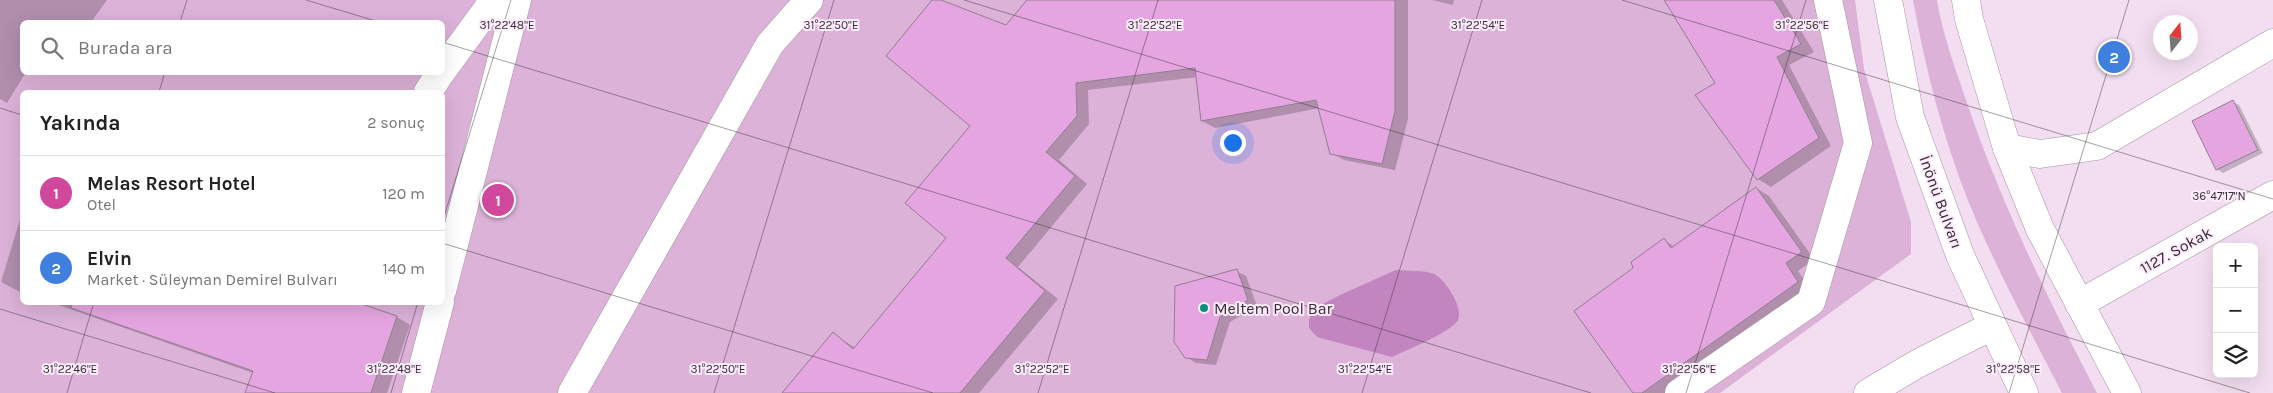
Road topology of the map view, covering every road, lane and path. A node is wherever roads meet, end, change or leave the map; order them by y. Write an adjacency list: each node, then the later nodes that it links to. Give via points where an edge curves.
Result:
1 (494, 0): 8 (main road)
2 (517, 0): 13 (main road)
3 (809, 0): 18 (main road, via 770,44)
4 (1828, 0): 19 (main road, via 1858,143 1810,302)
5 (1888, 0): 16 (main road, İnönü Bulvarı, via 1910,116 1960,255)
6 (1966, 0): 11 (main road)
7 (2273, 43): 11 (main road, via 2097,146 2040,154)
8 (445, 68)
9 (440, 75): 10 (main road)
10 (429, 90)
11 (2007, 148): 14 (main road, via 2040,229)
12 (2273, 195): 14 (main road, 1127. Sokak)
13 (445, 279)
14 (2079, 304): 22 (main road)
15 (439, 305): 17 (main road)
16 (1992, 326): 20 (main road); 21 (main road, İnönü Bulvarı)
17 (416, 393)
18 (572, 393)
19 (1679, 393)
20 (1868, 393)
21 (2024, 393)
22 (2127, 393)

